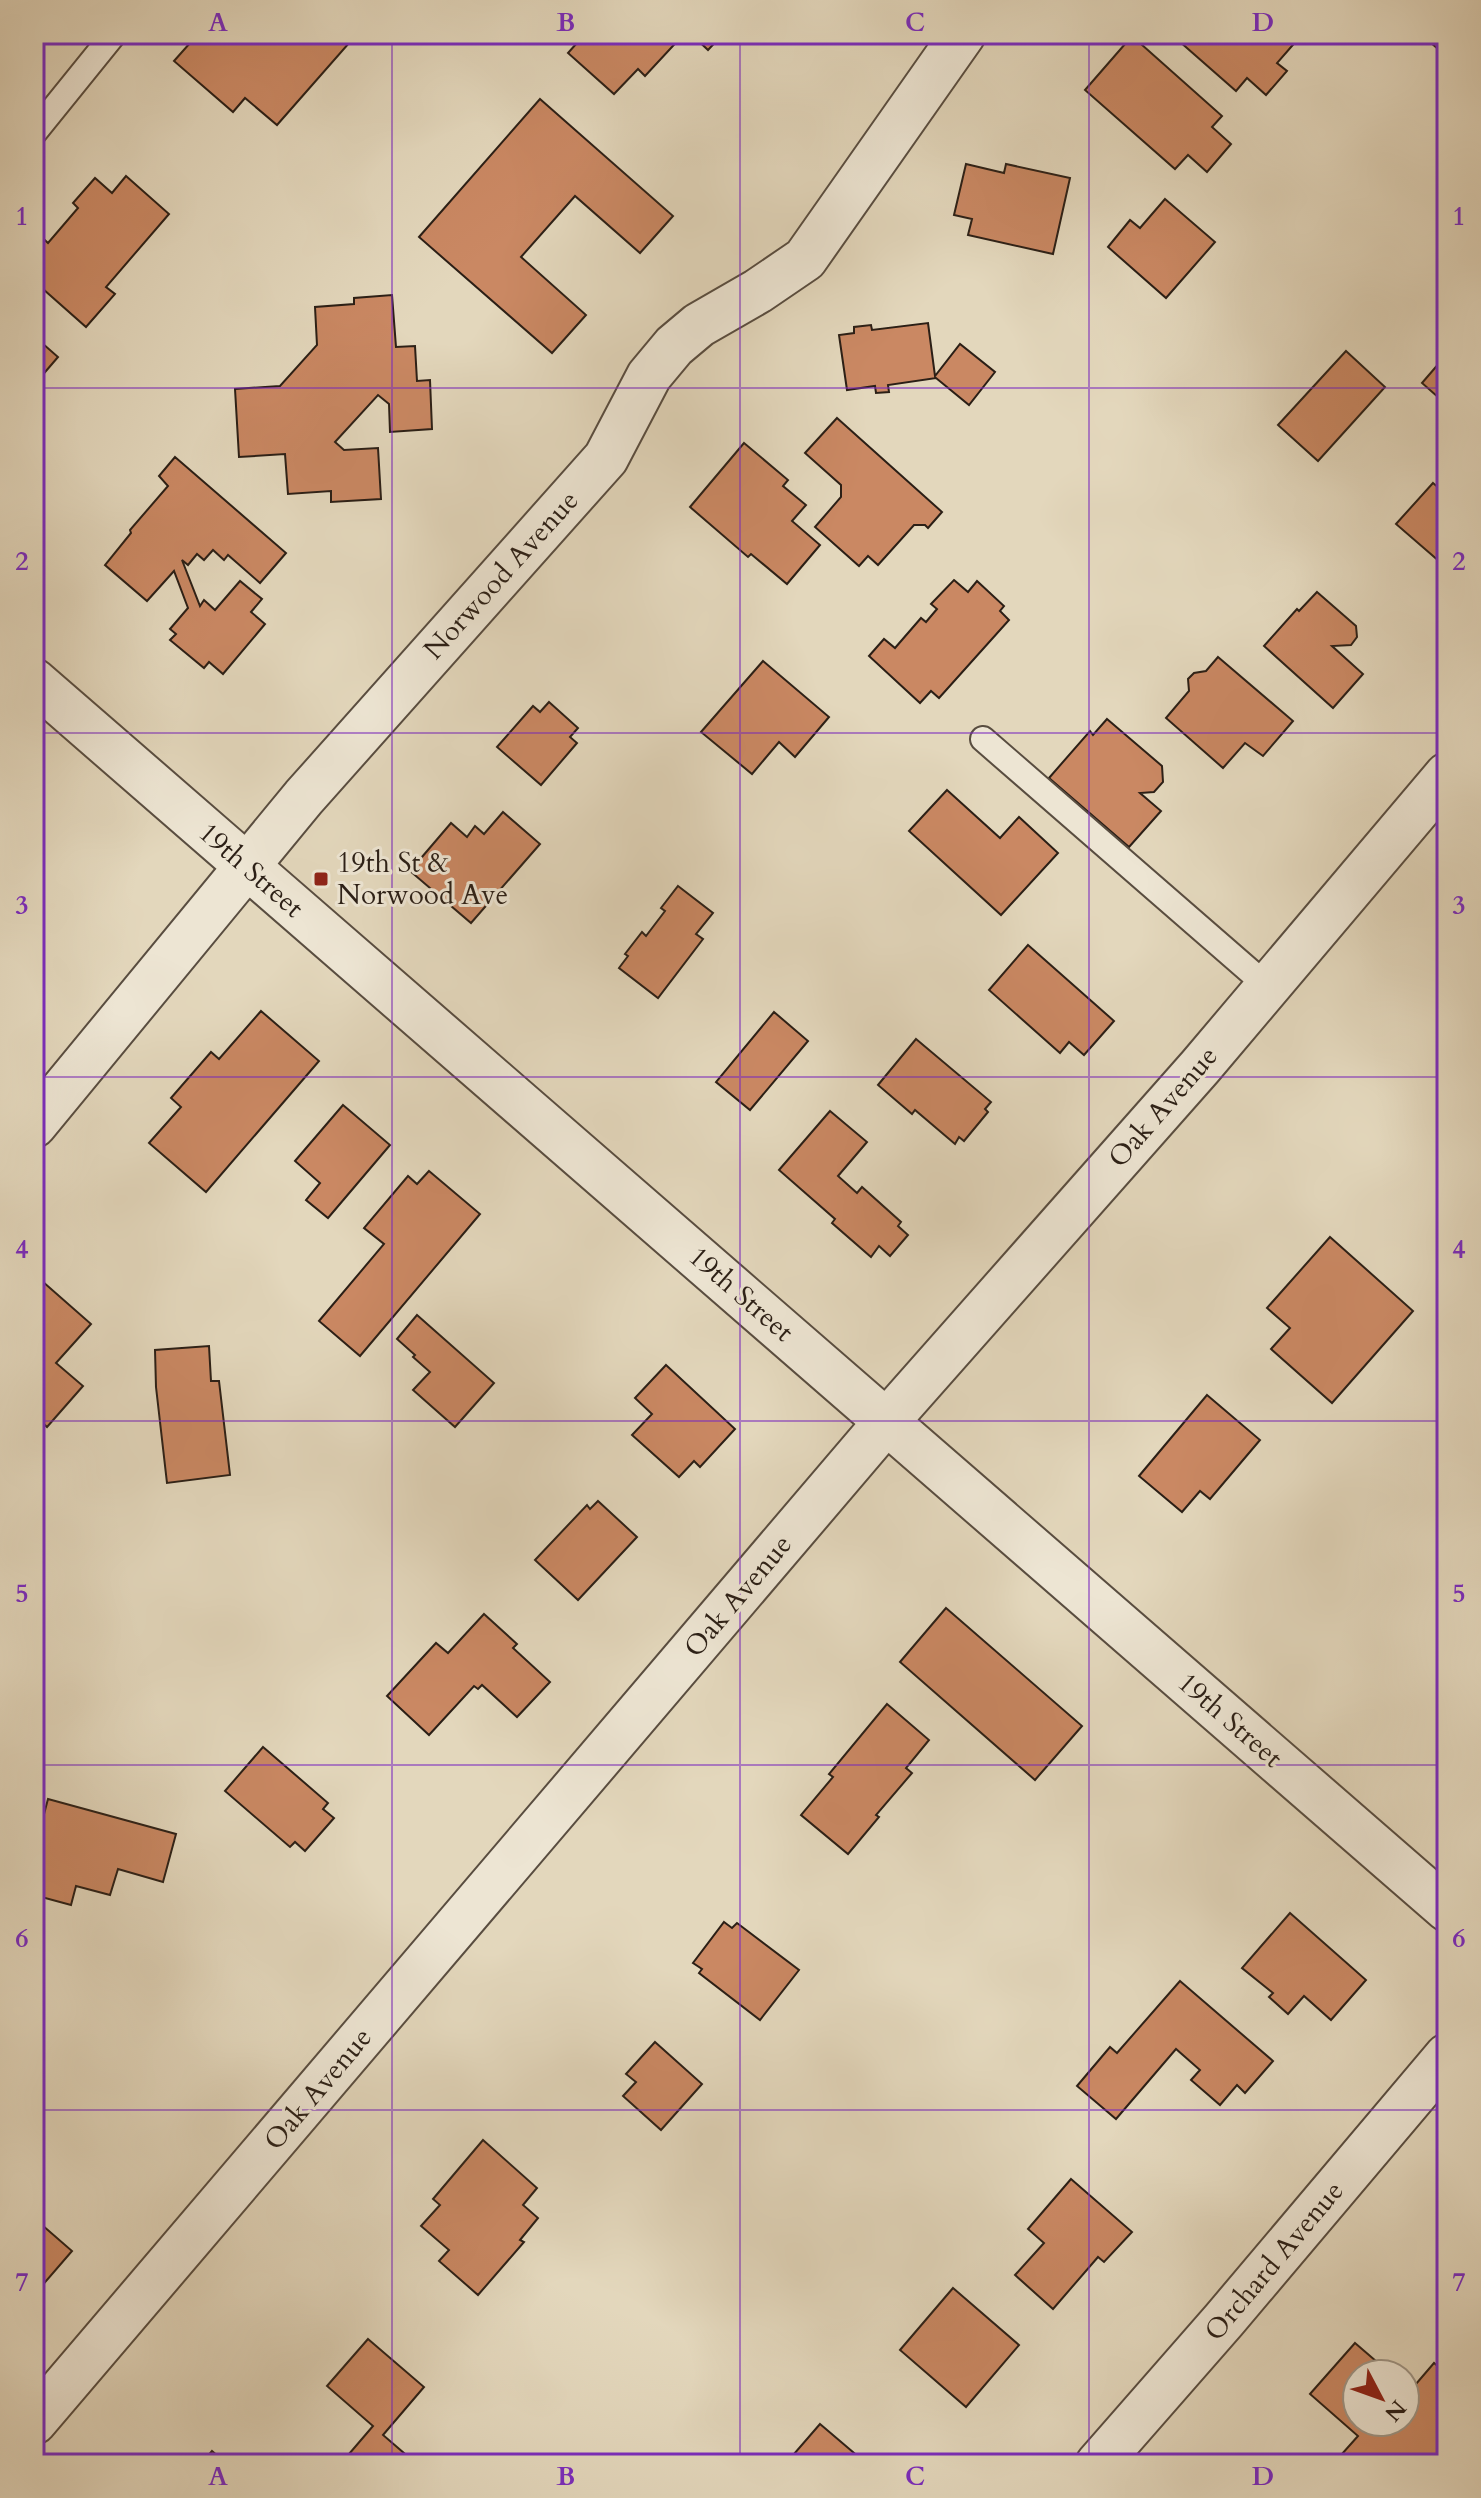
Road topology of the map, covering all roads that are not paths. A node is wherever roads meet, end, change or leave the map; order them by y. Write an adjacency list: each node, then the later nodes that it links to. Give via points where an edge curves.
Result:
1 (114, 34): 3 (lane)
2 (963, 34): 7 (street, Norwood Avenue, via 805,259 674,346 649,376 606,458)
3 (34, 133)
4 (34, 681): 7 (street, 19th Street)
5 (983, 739): 8 (lane)
6 (1447, 775): 8 (street, Oak Avenue)
7 (247, 867): 9 (street, Norwood Avenue); 10 (street, 19th Street)
8 (1267, 986): 10 (street, Oak Avenue)
9 (34, 1125)
10 (887, 1421): 11 (street, 19th Street); 13 (street, Oak Avenue)
11 (1447, 1909)
12 (1447, 2056): 14 (street, Orchard Avenue)
13 (34, 2422)
14 (1098, 2464)

